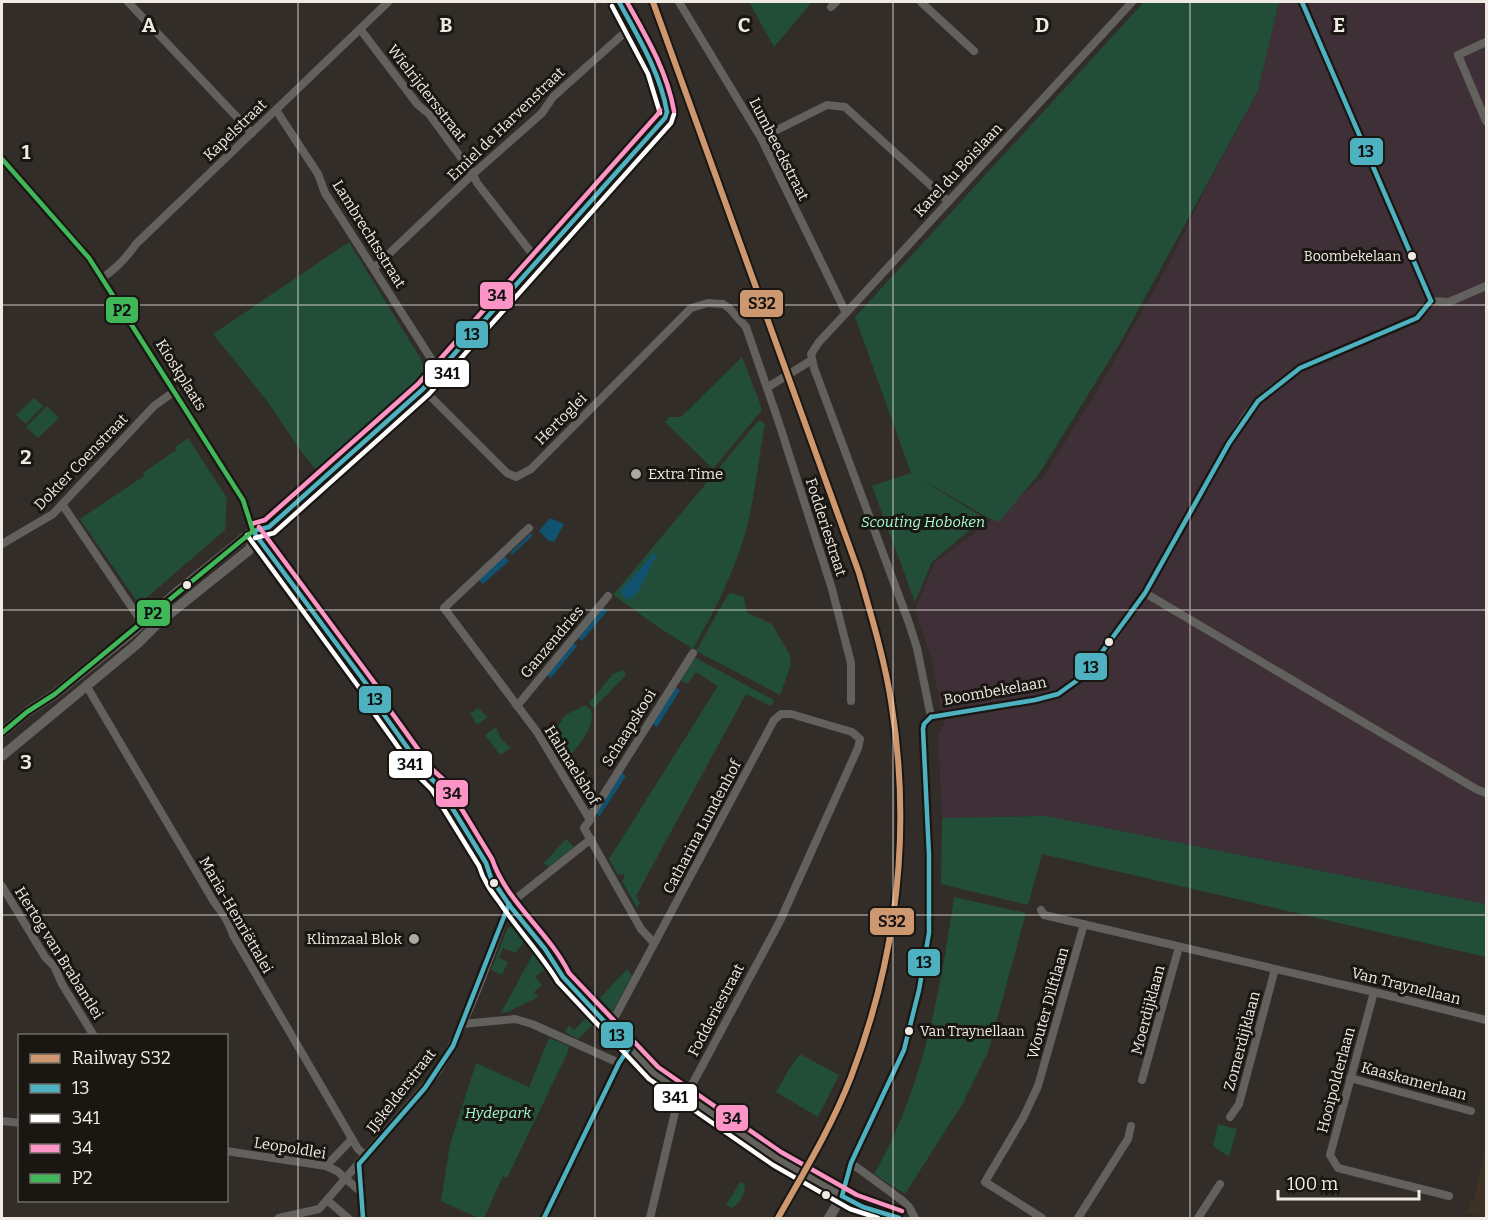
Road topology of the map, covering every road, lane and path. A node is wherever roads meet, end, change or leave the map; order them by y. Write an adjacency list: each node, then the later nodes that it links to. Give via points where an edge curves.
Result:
1 (128, 2): 15 (street)
2 (388, 2): 9 (street, Kapelstraat)
3 (619, 2): 8 (street)
4 (679, 2): 16 (street, Lumbeeckstraat)
5 (921, 2): 11 (street)
6 (1132, 2): 19 (street, Karel du Boislaan)
7 (1302, 2): 24 (street)
8 (632, 26): 13 (street, via 656,75); 18 (street, Emiel de Harvenstraat)
9 (360, 29): 12 (street, Kapelstraat); 18 (street, Wielrijdersstraat)
10 (1486, 42): 14 (street, via 1458,55)
11 (974, 51)
12 (276, 110): 15 (street, Kapelstraat); 21 (street, Lambrechtsstraat)
13 (667, 112): 20 (street)
14 (1486, 121)
15 (252, 133): 22 (street, Kapelstraat)
16 (761, 138): 19 (street, via 827,105 845,107); 26 (street, Lumbeeckstraat)
17 (2, 159): 22 (street, Kioskplaats, via 80,247)
18 (473, 174): 20 (street, Wielrijdersstraat); 21 (street, Emiel de Harvenstraat)
19 (948, 201): 26 (street, Karel du Boislaan)
20 (537, 260): 28 (street)
21 (374, 268): 28 (street, Lambrechtsstraat)
22 (102, 278): 31 (street, Kioskplaats)
23 (1486, 286): 24 (street, via 1449,302)
24 (1431, 301): 36 (street, Boombekelaan, via 1417,318 1300,368 1258,401 1229,443)
25 (723, 304): 29 (street, Fodderiestraat, via 746,327); 30 (street, Hertoglei, via 691,308 531,469 516,477 507,473)
26 (846, 313): 27 (street, Karel du Boislaan, via 814,348)
27 (812, 360): 29 (street); 43 (street, via 909,623)
28 (439, 371): 30 (street)
29 (768, 387): 41 (street, Fodderiestraat, via 842,624 852,663)
30 (423, 389): 34 (street, via 268,527)
31 (175, 391): 32 (street, Dokter Coenstraat, via 154,406); 34 (street, Kioskplaats, via 243,500)
32 (62, 504): 35 (street, Dokter Coenstraat, via 44,521); 38 (street)
33 (529, 528): 42 (street, Halmaelshof, via 444,608)
34 (253, 531): 38 (street); 40 (street, via 255,539 249,550); 51 (street, Kioskplaats, via 373,693 377,705 427,775 438,785)
35 (2, 544)
36 (1144, 593): 43 (street, Boombekelaan, via 1098,660 1058,694); 47 (street)
37 (608, 596): 42 (street, Ganzendries)
38 (141, 621): 44 (street)
39 (693, 653): 48 (street, Schaapskooi)
40 (86, 685): 46 (street); 72 (street, Maria-Henriëttalei)
41 (851, 701)
42 (517, 705): 48 (street, Halmaelshof)
43 (931, 717): 75 (street, via 923,729 929,933 919,990 904,1050)
44 (2, 733)
45 (860, 739): 54 (street, Catharina Lundenhof, via 852,732 791,714 777,717); 66 (street, Fodderiestraat, via 780,921)
46 (2, 753)
47 (1486, 793)
48 (589, 818): 49 (street, Halmaelshof, via 584,828)
49 (591, 839): 51 (street); 54 (street, Halmaelshof, via 641,929)
50 (2, 886): 61 (street, Hertog van Brabantlei)
51 (509, 904): 59 (street, IJskelderstraat); 60 (street, Kioskplaats, via 563,977)
52 (1041, 910): 53 (street, Van Traynellaan, via 1044,915)
53 (1084, 924): 55 (street, Van Traynellaan); 92 (street, Wouter Dilftlaan, via 1038,1086 985,1182)
54 (654, 943): 60 (street, Catharina Lundenhof)
55 (1179, 947): 56 (street, Van Traynellaan); 65 (street, Moerdijklaan)
56 (1275, 969): 57 (street, Van Traynellaan); 68 (street, Zomerdijklaan, via 1239,1104)
57 (1374, 992): 58 (street, Van Traynellaan); 64 (street, Hooipolderlaan)
58 (1486, 1020)
59 (462, 1024): 63 (street, via 515,1019); 74 (street, IJskelderstraat, via 438,1071)
60 (609, 1028): 62 (street, Kioskplaats)
61 (93, 1034)
62 (629, 1048): 63 (street); 66 (street, Kioskplaats)
63 (619, 1063): 87 (street)
64 (1350, 1078): 67 (street, Kaaskamerlaan); 82 (street, Hooipolderlaan, via 1330,1155 1338,1168)
65 (1142, 1080)
66 (683, 1096): 81 (street, Kioskplaats); 88 (street, Fodderiestraat, via 676,1108)
67 (1471, 1111)
68 (1230, 1117)
69 (2, 1121): 70 (street)
70 (18, 1123)
71 (1131, 1126): 93 (street, via 1128,1139)
72 (352, 1139): 74 (street, Maria-Henriëttalei); 77 (street)
73 (228, 1151): 77 (street, Leopoldlei)
74 (366, 1156): 76 (street, IJskelderstraat)
75 (851, 1163): 81 (street); 91 (street, via 903,1201)
76 (359, 1164): 78 (street, IJskelderstraat); 80 (street)
77 (326, 1166): 78 (street, Leopoldlei)
78 (346, 1179): 80 (street, Leopoldlei); 83 (street, IJskelderstraat)
79 (1220, 1184): 94 (street)
80 (361, 1192): 86 (street)
81 (842, 1196): 89 (street); 90 (street, Kioskplaats)
82 (1449, 1196)
83 (327, 1200): 84 (street, IJskelderstraat, via 319,1209); 85 (street)
84 (279, 1218)
85 (348, 1218)
86 (363, 1218)
87 (544, 1218)
88 (650, 1218)
89 (829, 1218)
90 (899, 1218)
91 (915, 1218)
92 (1041, 1218)
93 (1078, 1218)
94 (1197, 1218)

